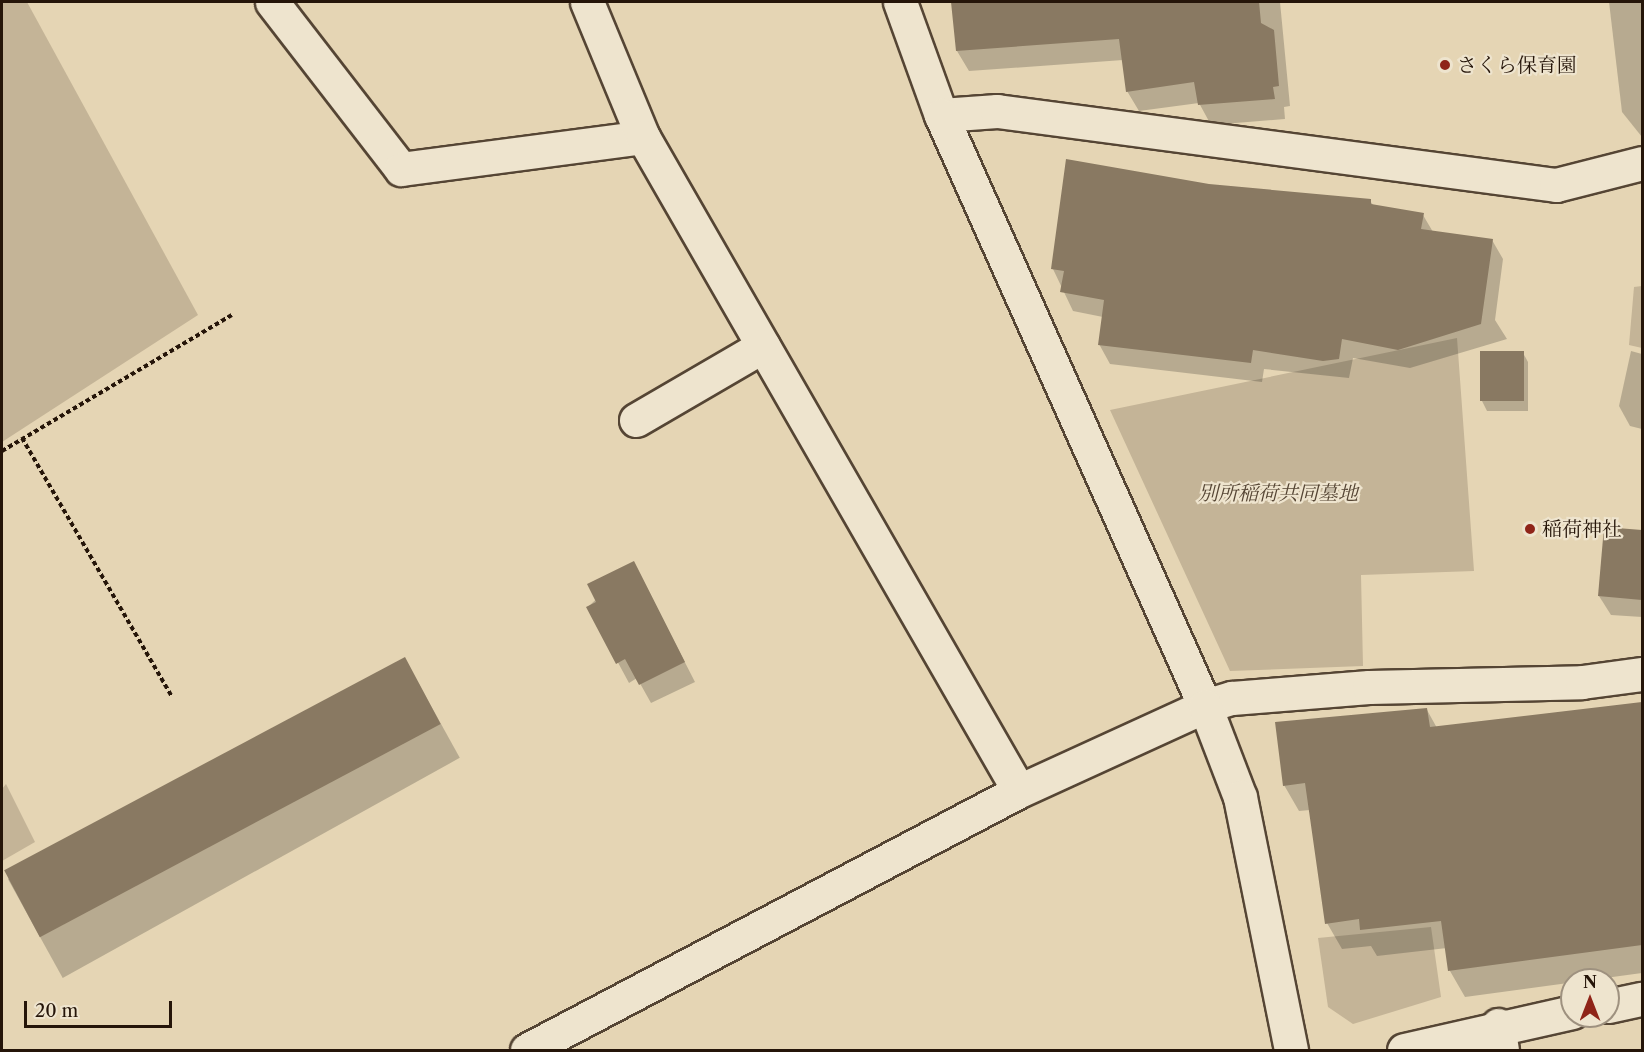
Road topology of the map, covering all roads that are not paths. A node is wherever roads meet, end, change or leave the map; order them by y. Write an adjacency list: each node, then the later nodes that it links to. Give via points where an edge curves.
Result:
1 (272, 2): 5 (street, via 401,169)
2 (587, 2): 5 (street)
3 (900, 2): 4 (street)
4 (941, 115): 6 (street, via 997,111 1556,185); 10 (street)
5 (643, 137): 7 (street)
6 (1642, 163)
7 (763, 346): 8 (street); 11 (street)
8 (636, 420)
9 (1642, 674): 10 (street, via 1582,682 1369,687 1232,698)
10 (1205, 706): 11 (street); 17 (street, via 1240,797)
11 (1019, 791): 16 (street)
12 (1642, 999): 13 (street)
13 (1620, 1004)
14 (1560, 1016): 15 (street)
15 (1500, 1038): 18 (street)
16 (527, 1050)
17 (1292, 1050)
18 (1404, 1050)

